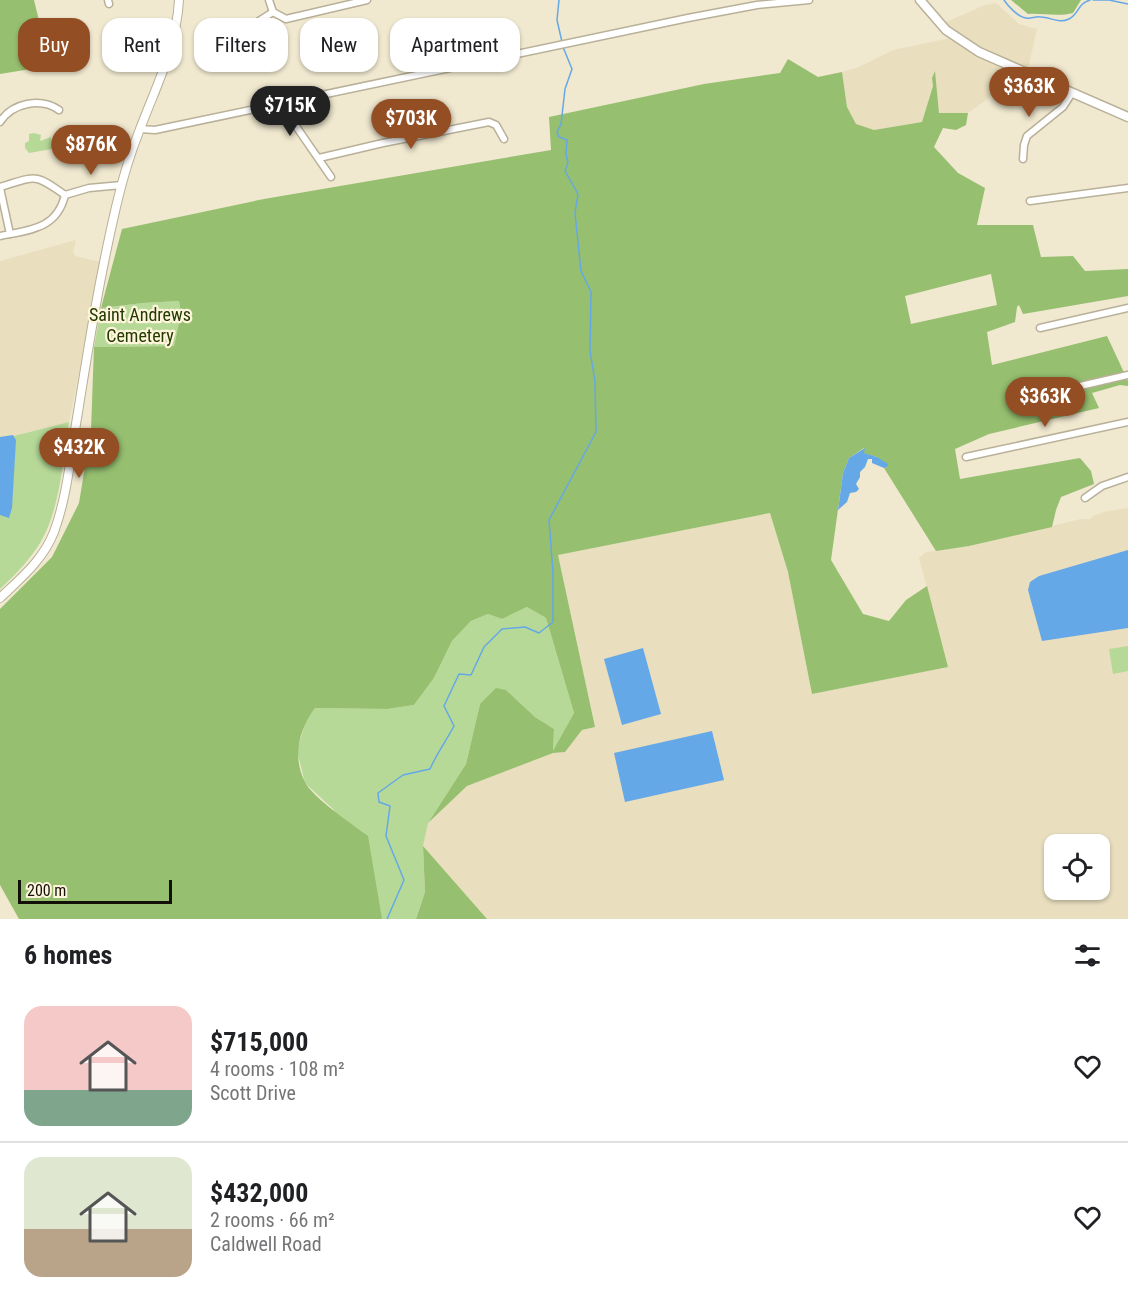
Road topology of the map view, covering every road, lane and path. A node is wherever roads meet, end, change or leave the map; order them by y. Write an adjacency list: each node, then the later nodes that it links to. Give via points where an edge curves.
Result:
1 (179, 0): 13 (street, via 172,50)
2 (269, 0): 6 (street)
3 (367, 0): 6 (street, via 289,19)
4 (809, 0): 9 (street, via 757,5)
5 (920, 0): 8 (main road, via 946,30 979,52)
6 (273, 12): 7 (street)
7 (264, 18)
8 (1072, 93): 11 (main road); 16 (street, via 1063,107 1027,136)
9 (280, 103): 13 (street, via 155,130); 15 (street)
10 (60, 110): 12 (street, via 42,104 19,105)
11 (1128, 117)
12 (0, 122)
13 (140, 129): 18 (street)
14 (504, 139): 15 (street, via 496,125 489,122)
15 (319, 158): 17 (street)
16 (1023, 159)
17 (332, 177)
18 (122, 185): 21 (street); 33 (street, via 101,274 58,519 41,557)
19 (0, 187): 21 (street, via 38,178); 23 (street)
20 (1128, 188): 22 (street)
21 (65, 195): 23 (street, via 49,224)
22 (1029, 201)
23 (10, 234): 24 (street)
24 (0, 236)
25 (1128, 308): 26 (street)
26 (1040, 328)
27 (1128, 375): 28 (street)
28 (1049, 396)
29 (1128, 422): 30 (street)
30 (966, 457)
31 (1128, 477): 32 (street, via 1102,486)
32 (1085, 498)
33 (0, 598)

